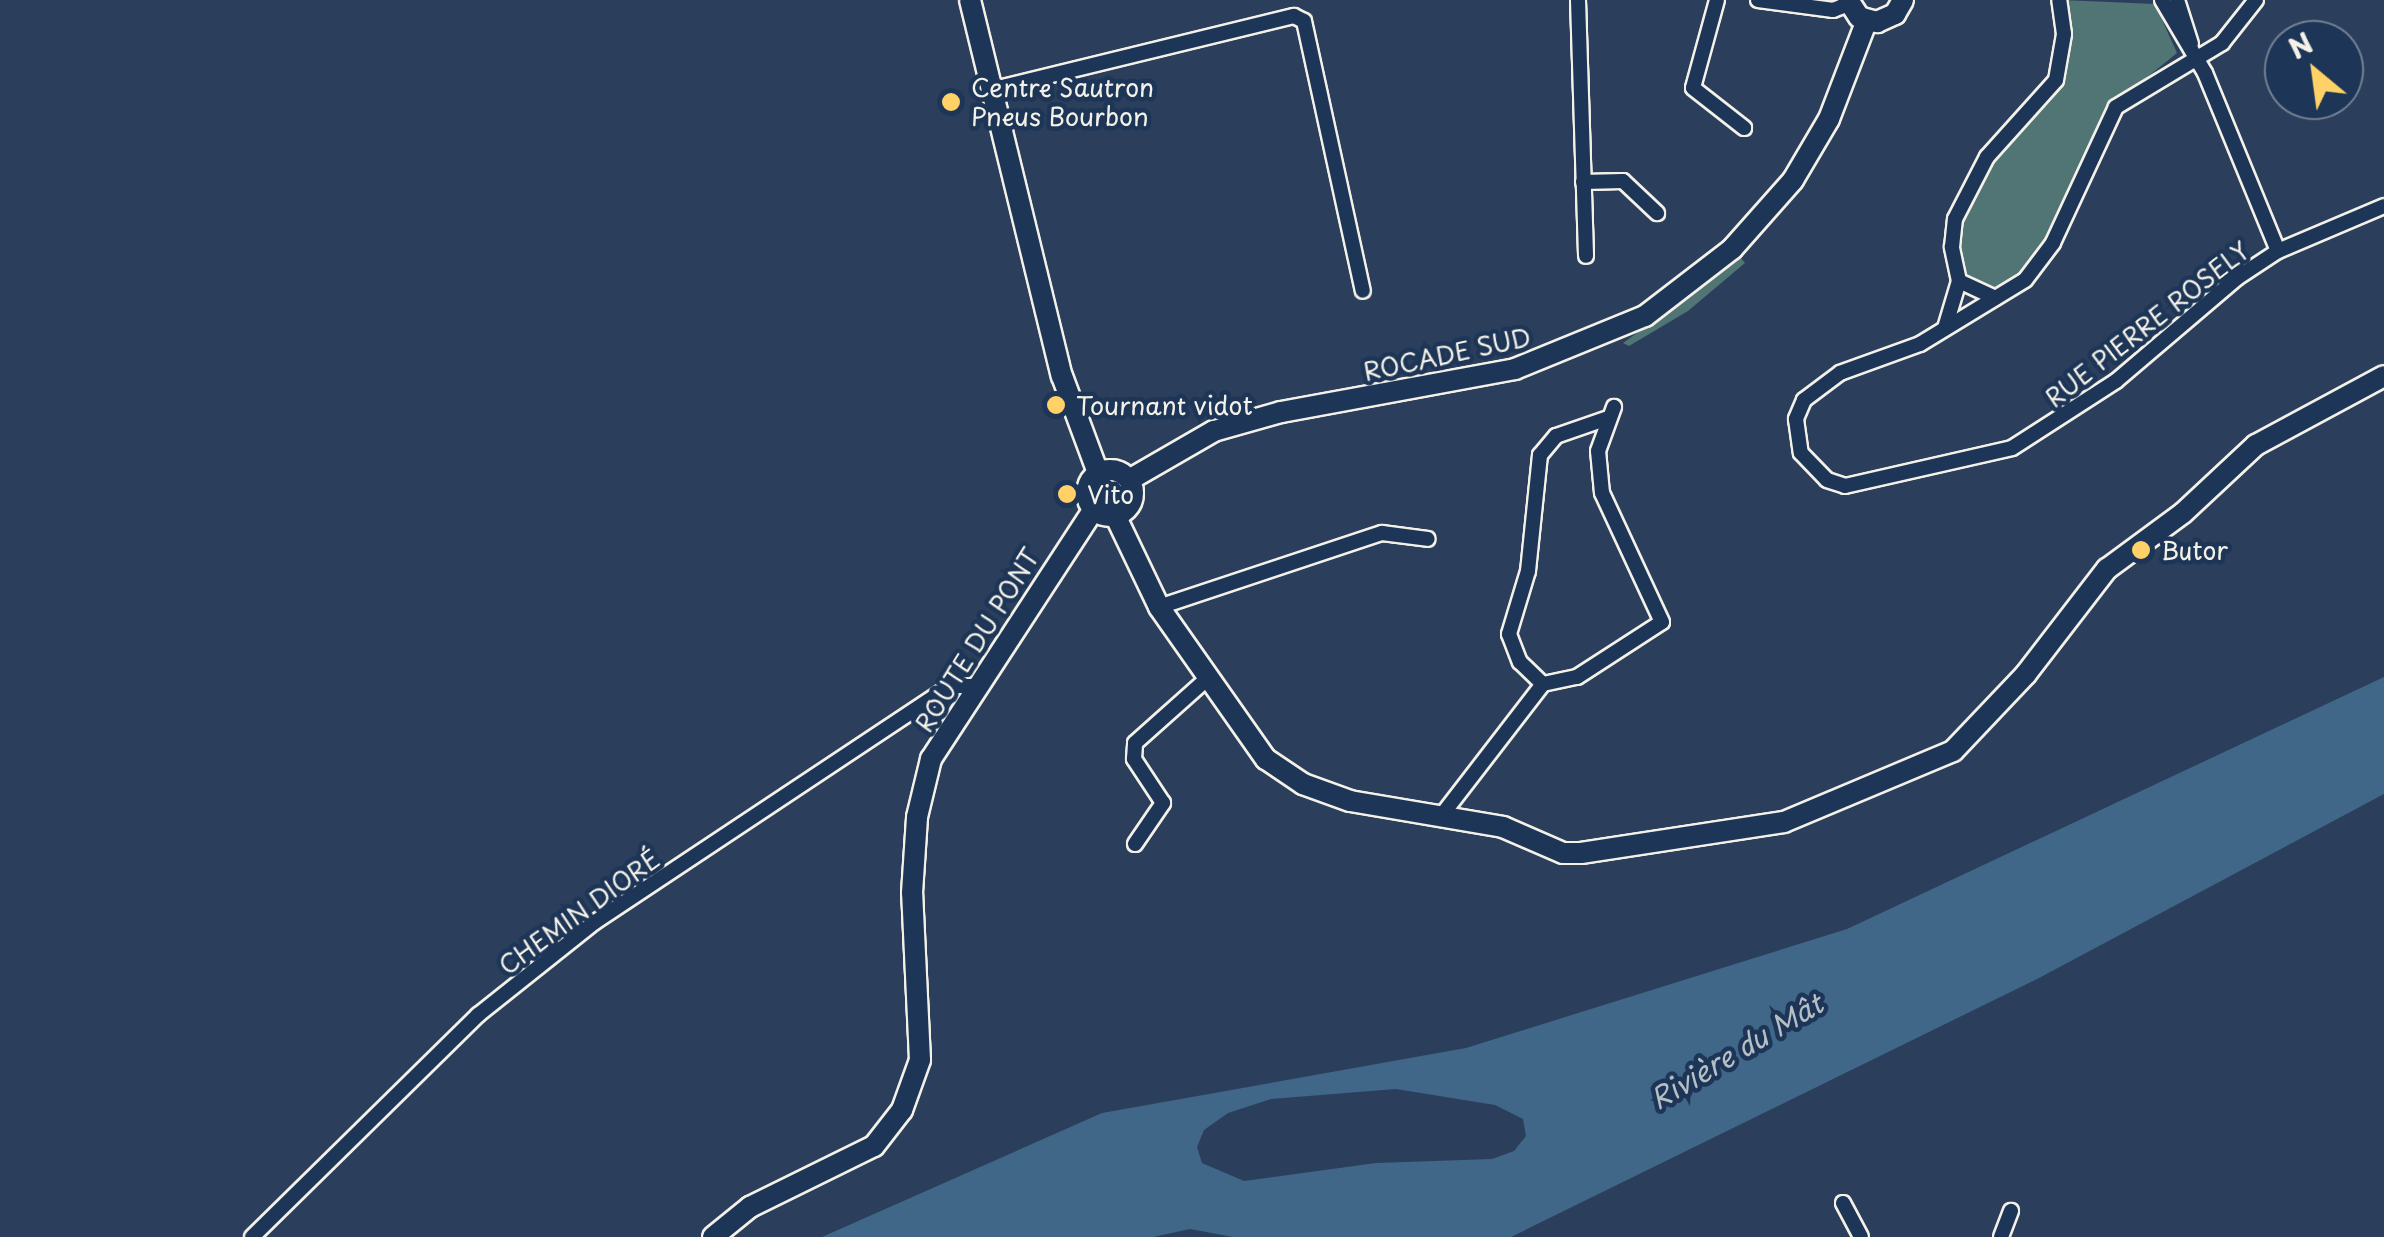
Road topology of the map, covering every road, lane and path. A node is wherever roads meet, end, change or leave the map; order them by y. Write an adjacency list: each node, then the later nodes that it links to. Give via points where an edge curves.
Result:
1 (970, 0): 14 (street)
2 (1578, 0): 16 (street)
3 (1716, 0): 15 (street, via 1693,88)
4 (1758, 0): 10 (street, via 1833,10)
5 (1903, 0): 11 (street, via 1886,20)
6 (2059, 0): 21 (street, via 2064,34 2056,80 1987,156 1956,220 1952,247)
7 (2162, 0): 12 (street)
8 (2177, 0): 12 (street)
9 (2256, 0): 13 (street, RUE PIERRE ROSELY, via 2231,34)
10 (1848, 2): 11 (street)
11 (1867, 20): 27 (street, ROCADE SUD, via 1829,119 1792,180 1732,250 1646,316 1516,368 1214,431)
12 (2191, 44): 13 (street)
13 (2198, 59): 19 (street); 23 (street, RUE PIERRE ROSELY, via 2116,107 2040,265)
14 (990, 90): 22 (street, via 1294,16 1304,21); 26 (street, via 1062,376)
15 (1744, 128)
16 (1583, 182): 18 (street, via 1623,180); 20 (street)
17 (2384, 206): 19 (street, RUE PIERRE ROSELY)
18 (1657, 213)
19 (2278, 252): 24 (street, RUE PIERRE ROSELY, via 2040,436 1991,456 1863,485 1827,480 1810,466 1796,432 1804,400 1840,374)
20 (1586, 256)
21 (1959, 282): 23 (street); 24 (street)
22 (1362, 291)
23 (1995, 298): 24 (street, RUE PIERRE ROSELY)
24 (1945, 328)
25 (2384, 376): 34 (street, via 2256,445 2183,513 2107,569 2026,674 1966,742 1941,758 1784,822 1581,853)
26 (1098, 473): 27 (street, via 1117,471); 28 (street, via 1087,490)
27 (1129, 480): 28 (street, via 1132,500)
28 (1104, 512): 30 (street); 33 (street, ROUTE DU PONT)
29 (1428, 538): 30 (street, via 1382,533)
30 (1159, 607): 31 (street)
31 (1208, 678): 34 (street, via 1252,743 1302,784 1350,801); 35 (street, via 1135,742 1134,759 1163,803)
32 (1543, 684): 32 (street, via 1577,677 1662,622 1602,493 1598,451 1611,413 1556,436 1540,455 1528,571 1509,634 1520,662); 34 (street)
33 (976, 686): 38 (street, CHEMIN DIORÉ, via 950,686 594,922 478,1015); 39 (street, ROUTE DU PONT, via 931,759 916,817 912,894 920,1060 902,1110 874,1146 750,1207)
34 (1442, 814)
35 (1135, 844)
36 (1844, 1203): 40 (street)
37 (2011, 1211): 41 (street)
38 (252, 1237)
39 (713, 1237)
40 (1861, 1237)
41 (2001, 1237)

